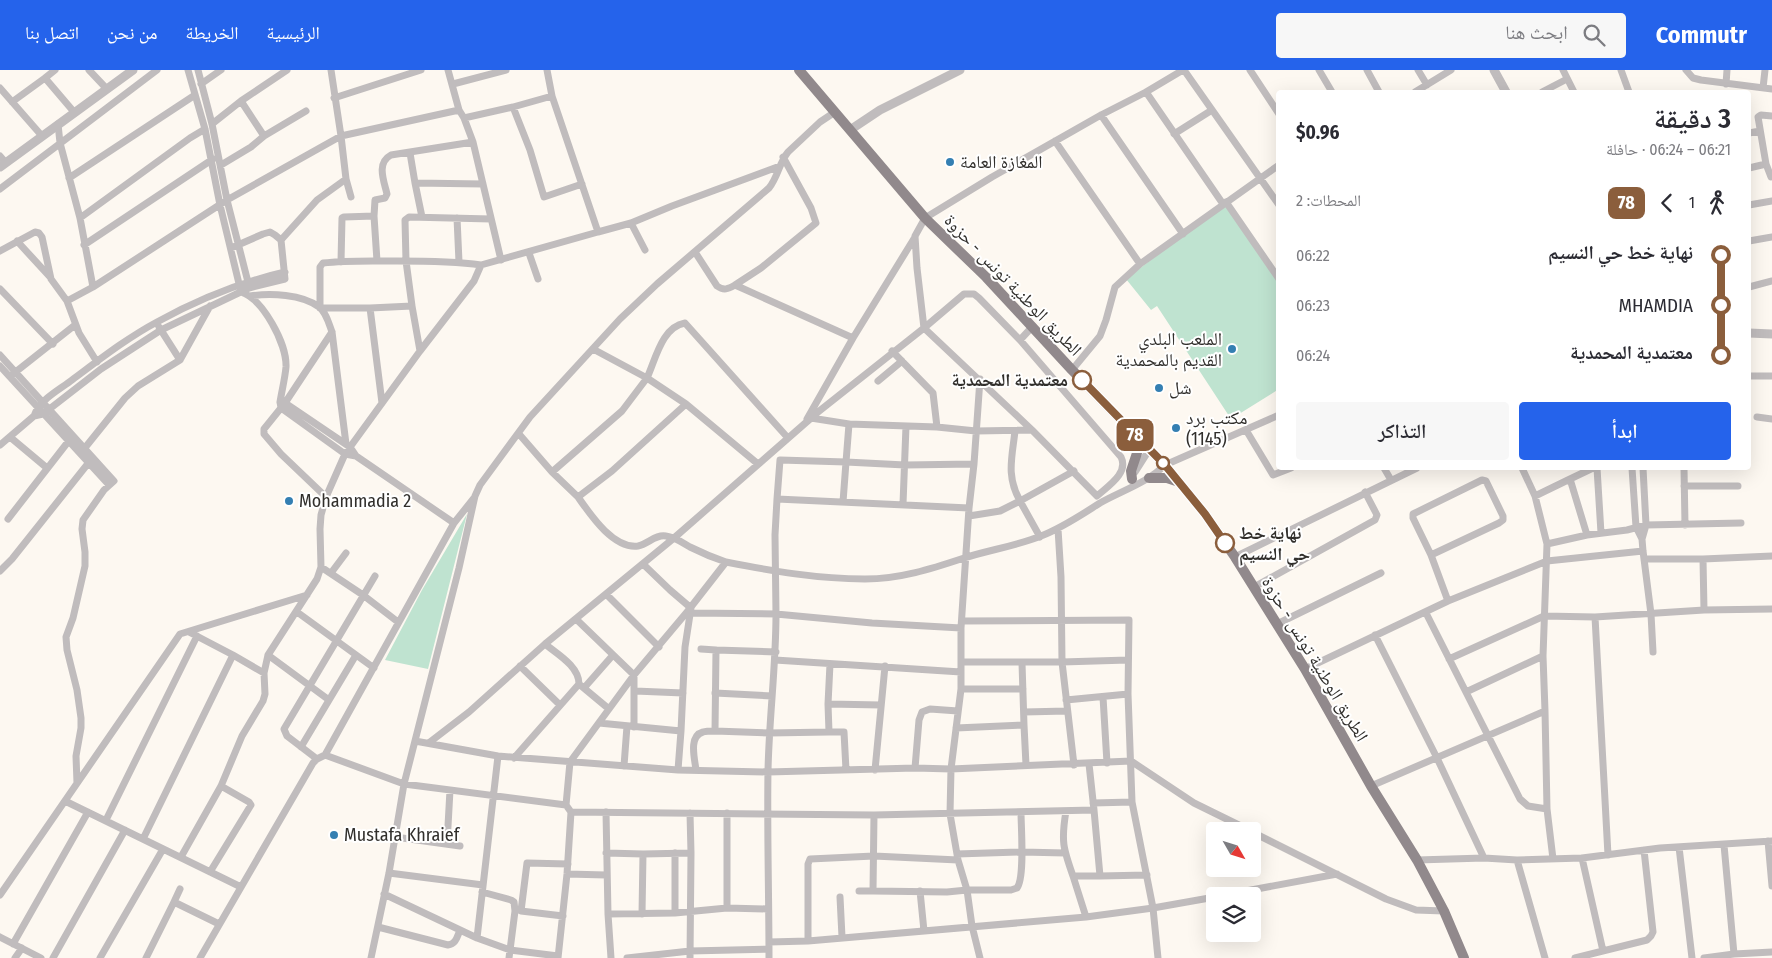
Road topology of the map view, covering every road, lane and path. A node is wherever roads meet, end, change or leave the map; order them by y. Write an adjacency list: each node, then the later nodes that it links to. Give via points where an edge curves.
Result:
1 (55, 70): 29 (street)
2 (89, 70): 36 (street)
3 (133, 70): 36 (street)
4 (157, 70): 74 (street)
5 (188, 70): 47 (street)
6 (198, 70): 31 (street)
7 (221, 70): 31 (street)
8 (287, 70): 51 (street)
9 (331, 70): 49 (street)
10 (421, 70): 28 (street)
11 (448, 70): 32 (street)
12 (506, 70): 32 (street)
13 (547, 70): 48 (street)
14 (799, 70): 58 (main road, الطريق الوطنية تونس - حزوة)
15 (960, 70): 65 (street, via 880,110)
16 (1184, 70): 46 (street); 55 (street)
17 (1250, 70): 53 (street)
18 (1318, 70): 39 (street)
19 (1367, 70): 40 (street)
20 (1418, 70): 34 (street)
21 (1451, 70): 34 (street)
22 (1494, 70): 42 (street)
23 (1563, 70): 30 (street)
24 (1620, 70): 45 (street)
25 (1686, 70): 33 (street, via 1692,78)
26 (1727, 70): 33 (street)
27 (1765, 70): 37 (street)
28 (392, 74): 49 (street)
29 (45, 78): 50 (street); 57 (street)
30 (1567, 79): 43 (street); 44 (street)
31 (201, 84): 63 (street)
32 (453, 84): 54 (street)
33 (1726, 84): 37 (street)
34 (1427, 85): 41 (street)
35 (0, 88): 50 (street)
36 (106, 88): 57 (street)
37 (1763, 88): 38 (street)
38 (1772, 89)
39 (1331, 90)
40 (1378, 90)
41 (1418, 90)
42 (1505, 90)
43 (1546, 90)
44 (1573, 90)
45 (1629, 90)
46 (1146, 92): 59 (street); 68 (street)
47 (195, 95): 64 (street); 87 (street)
48 (552, 96): 52 (street); 93 (street)
49 (334, 98): 71 (street)
50 (12, 102): 69 (street)
51 (241, 102): 63 (street); 70 (street)
52 (513, 107): 61 (street); 93 (street, via 544,197)
53 (1276, 109)
54 (460, 110): 61 (street); 71 (street)
55 (1212, 110): 68 (street); 88 (street)
56 (306, 111): 70 (street)
57 (74, 112): 62 (street)
58 (834, 112): 65 (main road, الطريق الوطنية تونس - حزوة); 77 (street)
59 (1101, 115): 72 (street); 110 (street)
60 (1772, 116): 66 (street, via 1759,116)
61 (464, 118): 73 (street)
62 (58, 124): 69 (street); 74 (street)
63 (212, 124): 76 (street)
64 (205, 129): 78 (street); 103 (street)
65 (850, 130): 106 (main road, الطريق الوطنية تونس - حزوة)
66 (1760, 131): 67 (street); 80 (street)
67 (1751, 133)
68 (1174, 134): 99 (street)
69 (42, 136): 79 (street)
70 (264, 136): 81 (street)
71 (341, 136): 89 (street); 96 (street)
72 (1055, 141): 106 (street); 128 (street)
73 (473, 142): 75 (street); 92 (street)
74 (60, 143): 87 (street); 94 (street)
75 (410, 153): 91 (street); 102 (street, via 392,155 383,161 387,194 385,198 375,200)
76 (218, 155): 78 (street); 81 (street)
77 (783, 158): 82 (street); 134 (street, via 811,208 816,224)
78 (210, 160): 100 (street); 116 (street)
79 (2, 162)
80 (1766, 164): 84 (street); 86 (street)
81 (221, 165): 96 (street)
82 (780, 166): 108 (street); 121 (street, via 769,188)
83 (1276, 167): 88 (street)
84 (1751, 168)
85 (1772, 171): 86 (street)
86 (1771, 176): 90 (street)
87 (69, 178): 103 (street)
88 (1261, 178): 97 (street); 99 (street)
89 (346, 179): 95 (street); 113 (street, via 317,200)
90 (1772, 181)
91 (415, 183): 92 (street); 104 (street)
92 (483, 184): 107 (street)
93 (582, 184): 109 (street)
94 (0, 189)
95 (350, 196)
96 (227, 200): 100 (street); 117 (street)
97 (1276, 200)
98 (1772, 201): 101 (street)
99 (1224, 203): 110 (street); 130 (street)
100 (220, 205): 118 (street); 136 (street)
101 (1751, 205)
102 (374, 216): 124 (street); 126 (street, via 342,218)
103 (80, 218): 116 (street)
104 (422, 218): 105 (street); 125 (street, via 409,217 405,220)
105 (457, 218): 107 (street); 127 (street)
106 (926, 218): 111 (street); 147 (main road, الطريق الوطنية تونس - حزوة)
107 (491, 219): 123 (street)
108 (631, 223): 109 (street); 119 (street)
109 (598, 232): 122 (street)
110 (1183, 234): 128 (street)
111 (915, 236): 148 (street); 153 (street)
112 (1772, 238): 115 (street)
113 (281, 240): 117 (street, via 270,232); 138 (street, via 283,279)
114 (17, 241): 120 (street); 132 (street); 132 (street, via 39,233)
115 (1751, 241)
116 (84, 245): 136 (street)
117 (239, 245): 118 (street); 138 (street)
118 (231, 248): 138 (street)
119 (645, 250)
120 (0, 251)
121 (695, 252): 134 (street, via 717,286 726,290); 156 (street, via 620,319)
122 (529, 253): 123 (street); 131 (street)
123 (501, 260): 129 (street)
124 (377, 261): 125 (street); 126 (street)
125 (406, 261): 127 (street); 141 (street)
126 (342, 262): 143 (street, via 321,264)
127 (459, 262): 129 (street)
128 (1140, 264): 164 (street, via 1115,287 1100,336)
129 (481, 265): 157 (street, via 474,281)
130 (1276, 275)
131 (538, 278)
132 (52, 279): 140 (street)
133 (1772, 281): 135 (street)
134 (735, 285): 153 (street)
135 (1751, 286)
136 (93, 287): 140 (street)
137 (0, 289): 155 (street)
138 (246, 290): 139 (street); 142 (street); 143 (street, via 279,294); 173 (street, via 269,318 284,353 286,366)
139 (207, 298): 142 (street); 145 (street)
140 (67, 301): 146 (street)
141 (412, 306): 144 (street); 157 (street)
142 (210, 307): 149 (street); 160 (street)
143 (320, 308): 144 (street); 150 (street)
144 (370, 308): 172 (street)
145 (156, 322): 149 (street); 162 (street)
146 (75, 325): 155 (street); 162 (street)
147 (1033, 326): 154 (street); 164 (main road, الطريق الوطنية تونس - حزوة)
148 (924, 328): 154 (street, via 964,294 974,294); 158 (street); 169 (street)
149 (161, 330): 160 (street); 176 (street, via 101,369)
150 (332, 332): 173 (street); 196 (street)
151 (1751, 333): 152 (street)
152 (1772, 334)
153 (854, 338): 183 (street)
154 (1020, 340): 234 (street, via 1124,463 1123,471)
155 (53, 344): 165 (street)
156 (593, 349): 168 (street); 190 (street)
157 (420, 350): 172 (street)
158 (892, 351): 161 (street); 180 (street)
159 (0, 355): 165 (street)
160 (180, 360): 198 (street, via 124,398)
161 (902, 361): 170 (street); 185 (street, via 933,393)
162 (97, 362): 171 (street)
163 (0, 366): 165 (street)
164 (1072, 370): 192 (main road, الطريق الوطنية تونس - حزوة)
165 (12, 375): 171 (street); 175 (street)
166 (1751, 376): 167 (street)
167 (1772, 376)
168 (647, 378): 174 (street); 193 (street, via 665,337 670,330 685,322); 220 (street, via 622,411)
169 (980, 379): 186 (street); 188 (street)
170 (878, 382)
171 (43, 402): 175 (street); 176 (street)
172 (382, 403): 196 (street)
173 (282, 404): 196 (street); 200 (street); 231 (street, via 264,429 264,434)
174 (686, 404): 205 (street); 232 (street)
175 (37, 408): 176 (street); 177 (street)
176 (46, 411): 177 (street); 194 (street)
177 (34, 416): 191 (street)
178 (1276, 416): 187 (street)
179 (1757, 417): 181 (street)
180 (811, 418): 182 (street); 183 (street)
181 (1772, 419)
182 (849, 424): 184 (street); 204 (street)
183 (803, 425): 193 (street)
184 (906, 426): 185 (street); 207 (street)
185 (937, 427): 188 (street)
186 (1032, 430): 189 (street); 219 (street)
187 (1246, 430): 208 (street); 210 (street, via 1273,475)
188 (976, 431): 189 (street); 206 (street)
189 (1015, 431): 235 (street, via 1010,475)
190 (519, 434): 220 (street); 229 (street)
191 (10, 436): 195 (street); 209 (street)
192 (1136, 436): 199 (main road, الطريق الوطنية تونس - حزوة); 224 (main road)
193 (788, 438): 197 (street)
194 (70, 439): 198 (street); 202 (street); 209 (street)
195 (0, 445)
196 (348, 446): 200 (street); 201 (street)
197 (778, 447): 203 (street); 205 (street)
198 (84, 449): 202 (street)
199 (1149, 450): 208 (main road, الطريق الوطنية تونس - حزوة); 224 (street, via 1139,463)
200 (345, 454): 201 (street); 231 (street)
201 (356, 456): 240 (street)
202 (90, 460): 264 (street); 368 (street, via 111,483 83,520 85,566 66,637 81,718 76,756)
203 (780, 460): 204 (street); 233 (street)
204 (846, 462): 207 (street); 236 (street)
205 (758, 464): 249 (street)
206 (974, 464): 207 (street); 238 (street)
207 (906, 465): 237 (street)
208 (1165, 465): 221 (street); 225 (main road, الطريق الوطنية تونس - حزوة)
209 (47, 468): 239 (street)
210 (1286, 470)
211 (1385, 470): 223 (street)
212 (1413, 470): 223 (street)
213 (1523, 470): 230 (street)
214 (1583, 470): 222 (street)
215 (1597, 470): 246 (street)
216 (1632, 470): 244 (street)
217 (1643, 470): 242 (street)
218 (1684, 470): 226 (street)
219 (1074, 471): 234 (street); 235 (street)
220 (552, 472): 232 (street)
221 (1148, 478): 224 (street); 225 (main road, via 1167,478)
222 (1570, 479): 230 (street); 247 (street)
223 (1391, 480): 228 (street)
224 (1132, 483): 234 (street)
225 (1179, 483): 256 (main road, الطريق الوطنية تونس - حزوة)
226 (1684, 486): 227 (street); 243 (street)
227 (1738, 486)
228 (1365, 492): 256 (street); 269 (street, via 1376,515 1375,520)
229 (475, 496): 240 (street); 346 (street)
230 (1535, 496): 251 (street)
231 (326, 497): 263 (street, via 320,529)
232 (578, 497): 249 (street, via 601,528 630,546 640,546 665,535)
233 (777, 499): 236 (street); 265 (street)
234 (1099, 499): 245 (street)
235 (1020, 501): 238 (street, via 1000,511); 248 (street)
236 (843, 502): 237 (street)
237 (903, 504): 238 (street)
238 (969, 512): 257 (street)
239 (8, 519)
240 (454, 523): 285 (street)
241 (1741, 524): 243 (street)
242 (1646, 525): 243 (street); 244 (street); 250 (street)
243 (1685, 525)
244 (1636, 527): 246 (street); 250 (street)
245 (1058, 529): 248 (street); 284 (street)
246 (1601, 533): 247 (street)
247 (1587, 535): 251 (street)
248 (1040, 537): 257 (street)
249 (674, 538): 261 (street); 262 (street)
250 (1642, 539): 252 (street)
251 (1547, 544): 260 (street)
252 (1643, 551): 258 (street); 260 (street)
253 (346, 553): 266 (street)
254 (1431, 555): 254 (street, via 1413,514 1484,480 1503,520); 273 (street)
255 (1772, 556): 259 (street)
256 (1235, 557): 269 (main road, الطريق الوطنية تونس - حزوة)
257 (965, 558): 265 (street, via 900,577 837,579); 287 (street)
258 (1644, 559): 259 (street); 280 (street)
259 (1703, 559): 276 (street)
260 (1547, 561): 273 (street); 281 (street)
261 (726, 562): 265 (street); 275 (street)
262 (643, 564): 270 (street); 275 (street)
263 (322, 567): 266 (street); 271 (street)
264 (0, 571)
265 (776, 571): 279 (street)
266 (332, 573): 272 (street)
267 (1381, 573): 286 (street)
268 (375, 576): 272 (street)
269 (1254, 587): 286 (main road, الطريق الوطنية تونس - حزوة)
270 (606, 594): 283 (street); 293 (street)
271 (307, 595): 277 (street); 288 (street)
272 (363, 595): 285 (street); 291 (street)
273 (1448, 601): 278 (street)
274 (1772, 609): 276 (street)
275 (691, 610): 279 (street); 293 (street); 322 (street)
276 (1704, 610): 280 (street)
277 (297, 612): 291 (street); 298 (street)
278 (1426, 613): 289 (street); 303 (street)
279 (776, 614): 287 (street, via 872,623); 301 (street)
280 (1651, 614): 282 (street); 296 (street)
281 (1544, 616): 282 (street); 302 (street); 303 (street)
282 (1595, 617): 409 (street)
283 (576, 619): 292 (street); 300 (street)
284 (1060, 620): 287 (street); 304 (street, via 1129,620); 307 (street)
285 (398, 622): 311 (street)
286 (1277, 624): 312 (main road, الطريق الوطنية تونس - حزوة)
287 (962, 625): 305 (street)
288 (187, 631): 290 (street); 368 (street, via 180,634)
289 (1375, 635): 312 (street); 352 (street)
290 (198, 636): 297 (street); 389 (street)
291 (337, 641): 299 (street); 316 (street)
292 (545, 644): 309 (street); 317 (street, via 575,669)
293 (659, 647): 315 (street)
294 (701, 649): 295 (street)
295 (716, 650): 301 (street); 323 (street)
296 (1652, 652)
297 (233, 655): 314 (street); 394 (street)
298 (268, 655): 314 (street); 316 (street)
299 (356, 655): 311 (street); 327 (street)
300 (613, 655): 315 (street); 317 (street)
301 (776, 656): 308 (street); 325 (street)
302 (1543, 656): 321 (street); 335 (street)
303 (1449, 659): 321 (street)
304 (1128, 660): 307 (street); 324 (street)
305 (961, 662): 306 (street); 313 (street)
306 (1022, 662): 307 (street); 319 (street)
307 (1062, 662): 328 (street)
308 (830, 664): 310 (street); 329 (street)
309 (520, 666): 330 (street); 347 (street)
310 (886, 666): 313 (street); 331 (street)
311 (374, 668): 349 (street)
312 (1305, 669): 371 (main road, الطريق الوطنية تونس - حزوة)
313 (961, 672): 318 (street)
314 (264, 673): 370 (street, via 264,697 242,736)
315 (634, 675): 320 (street); 332 (street)
316 (309, 686): 327 (street); 348 (street, via 284,729 287,736)
317 (582, 686): 330 (street); 332 (street)
318 (961, 689): 319 (street); 334 (street)
319 (1023, 689): 336 (street)
320 (635, 691): 322 (street); 339 (street)
321 (1466, 692): 345 (street)
322 (683, 693): 341 (street)
323 (715, 693): 325 (street); 342 (street)
324 (1128, 694): 326 (street); 354 (street)
325 (772, 696): 344 (street)
326 (1103, 697): 328 (street); 356 (street)
327 (329, 700): 348 (street)
328 (1066, 700): 333 (street)
329 (828, 704): 331 (street); 343 (street)
330 (560, 705): 351 (street)
331 (881, 705): 366 (street)
332 (609, 709): 337 (street)
333 (1067, 710): 336 (street); 359 (street)
334 (958, 711): 340 (street); 361 (street, via 930,709 922,712)
335 (1544, 711): 345 (street); 378 (street)
336 (1024, 712): 338 (street)
337 (599, 723): 339 (street); 355 (street)
338 (1024, 725): 340 (street); 358 (street)
339 (631, 726): 341 (street); 360 (street)
340 (956, 728): 362 (street)
341 (681, 730): 363 (street)
342 (716, 731): 344 (street); 364 (street, via 701,732 694,740)
343 (829, 732): 344 (street); 365 (street, via 844,732)
344 (769, 733): 367 (street)
345 (1487, 735): 352 (street); 378 (street, via 1523,804)
346 (415, 740): 347 (street); 369 (street)
347 (430, 742): 350 (street)
348 (301, 746): 353 (street)
349 (325, 755): 353 (street); 369 (street)
350 (498, 756): 351 (street); 373 (street)
351 (514, 758): 355 (street)
352 (1437, 758): 371 (street); 412 (street)
353 (317, 759): 427 (street)
354 (1130, 761): 356 (street); 375 (street); 390 (street, via 1194,803)
355 (570, 762): 360 (street); 376 (street)
356 (1107, 763): 357 (street)
357 (1089, 764): 359 (street); 377 (street)
358 (1026, 765): 359 (street); 362 (street)
359 (1074, 765)
360 (624, 766): 363 (street)
361 (915, 768): 362 (street); 366 (street)
362 (951, 769): 388 (street)
363 (678, 770): 364 (street)
364 (696, 770): 367 (street)
365 (846, 770): 366 (street); 367 (street)
366 (875, 770)
367 (768, 772): 386 (street)
368 (77, 782): 374 (street)
369 (404, 784): 372 (street); 393 (street)
370 (221, 786): 411 (street); 418 (street, via 251,805)
371 (1371, 786): 415 (main road, الطريق الوطنية تونس - حزوة)
372 (450, 790): 373 (street); 396 (street)
373 (493, 796): 376 (street); 429 (street)
374 (65, 800): 380 (street); 436 (street)
375 (1132, 802): 377 (street); 423 (street)
376 (566, 805): 381 (street)
377 (1093, 806): 379 (street); 425 (street)
378 (1546, 809): 414 (street)
379 (1066, 811): 384 (street); 406 (street)
380 (88, 812): 389 (street); 460 (street)
381 (571, 812): 382 (street); 417 (street)
382 (606, 812): 385 (street); 403 (street)
383 (727, 812): 385 (street); 386 (street); 440 (street)
384 (1021, 812): 388 (street); 402 (street)
385 (690, 813): 405 (street)
386 (769, 813): 387 (street); 441 (street)
387 (874, 814): 388 (street); 408 (street)
388 (950, 814): 410 (street)
389 (106, 820): 391 (street)
390 (1232, 822)
391 (125, 830): 394 (street); 472 (street)
392 (1261, 836): 421 (street)
393 (395, 837): 396 (street); 419 (street)
394 (142, 838): 400 (street)
395 (1770, 841): 397 (street); 426 (street)
396 (447, 844): 398 (street)
397 (1724, 845): 399 (street); 467 (street)
398 (460, 846)
399 (1680, 847): 401 (street); 484 (street)
400 (163, 849): 411 (street); 473 (street)
401 (1644, 850): 409 (street); 463 (street, via 1653,932 1647,940)
402 (1022, 852): 406 (street); 410 (street); 431 (street, via 1017,888)
403 (606, 853): 407 (street); 422 (street)
404 (676, 853): 405 (street); 407 (street); 446 (street)
405 (691, 853): 444 (street)
406 (1065, 853): 424 (street)
407 (643, 854): 448 (street)
408 (874, 856): 410 (street); 433 (street); 459 (street, via 813,858 809,861)
409 (1608, 856): 413 (street)
410 (958, 857): 431 (street)
411 (181, 858): 418 (street)
412 (1484, 858): 415 (street); 416 (street)
413 (1582, 858): 414 (street); 463 (street)
414 (1553, 859): 416 (street)
415 (1417, 860): 445 (main road, الطريق الوطنية تونس - حزوة)
416 (1517, 860): 482 (street)
417 (568, 864): 420 (street); 443 (street, via 526,863)
418 (210, 872): 427 (street)
419 (389, 873): 429 (street); 435 (street)
420 (567, 874): 422 (street); 449 (street)
421 (1338, 874): 430 (street); 445 (street, via 1386,899 1416,910)
422 (606, 875): 447 (street)
423 (1147, 875): 425 (street); 442 (street)
424 (1073, 876): 425 (street); 450 (street)
425 (1100, 876)
426 (1772, 886)
427 (241, 887): 451 (street)
428 (180, 889): 439 (street)
429 (482, 889): 443 (street, via 511,900); 457 (street)
430 (1261, 889)
431 (967, 890): 434 (street); 452 (street)
432 (859, 891): 433 (street)
433 (873, 891): 434 (street)
434 (920, 891): 455 (street)
435 (384, 894): 453 (street); 454 (street)
436 (0, 895)
437 (840, 896): 458 (street)
438 (1206, 899): 442 (street)
439 (174, 902): 451 (street); 474 (street)
440 (727, 908): 441 (street); 444 (street)
441 (768, 908): 461 (street)
442 (1153, 908): 450 (street); 480 (street)
443 (518, 911): 449 (street); 465 (street)
444 (690, 911): 446 (street); 466 (street)
445 (1444, 911): 481 (main road, الطريق الوطنية تونس - حزوة)
446 (675, 913): 448 (street)
447 (608, 914): 448 (street); 476 (street)
448 (642, 914)
449 (563, 916): 469 (street)
450 (1086, 917): 452 (street)
451 (219, 924): 468 (street)
452 (972, 926): 455 (street); 479 (street)
453 (378, 927): 454 (street, via 448,945 456,941); 475 (street)
454 (460, 930): 457 (street)
455 (924, 931): 458 (street)
456 (0, 937): 460 (street)
457 (477, 938): 465 (street)
458 (842, 938): 459 (street)
459 (808, 941): 461 (street)
460 (13, 944): 462 (street)
461 (769, 946): 466 (street); 478 (street)
462 (22, 948): 470 (street); 471 (street)
463 (1603, 950): 483 (street)
464 (1772, 952): 467 (street)
465 (510, 954): 469 (street)
466 (690, 954): 477 (street)
467 (1734, 954): 485 (street)
468 (202, 957)
469 (558, 957)
470 (16, 958)
471 (41, 958)
472 (53, 958)
473 (100, 958)
474 (146, 958)
475 (371, 958)
476 (611, 958)
477 (628, 958)
478 (769, 958)
479 (980, 958)
480 (1158, 958)
481 (1464, 958)
482 (1545, 958)
483 (1574, 958)
484 (1692, 958)
485 (1704, 958)

